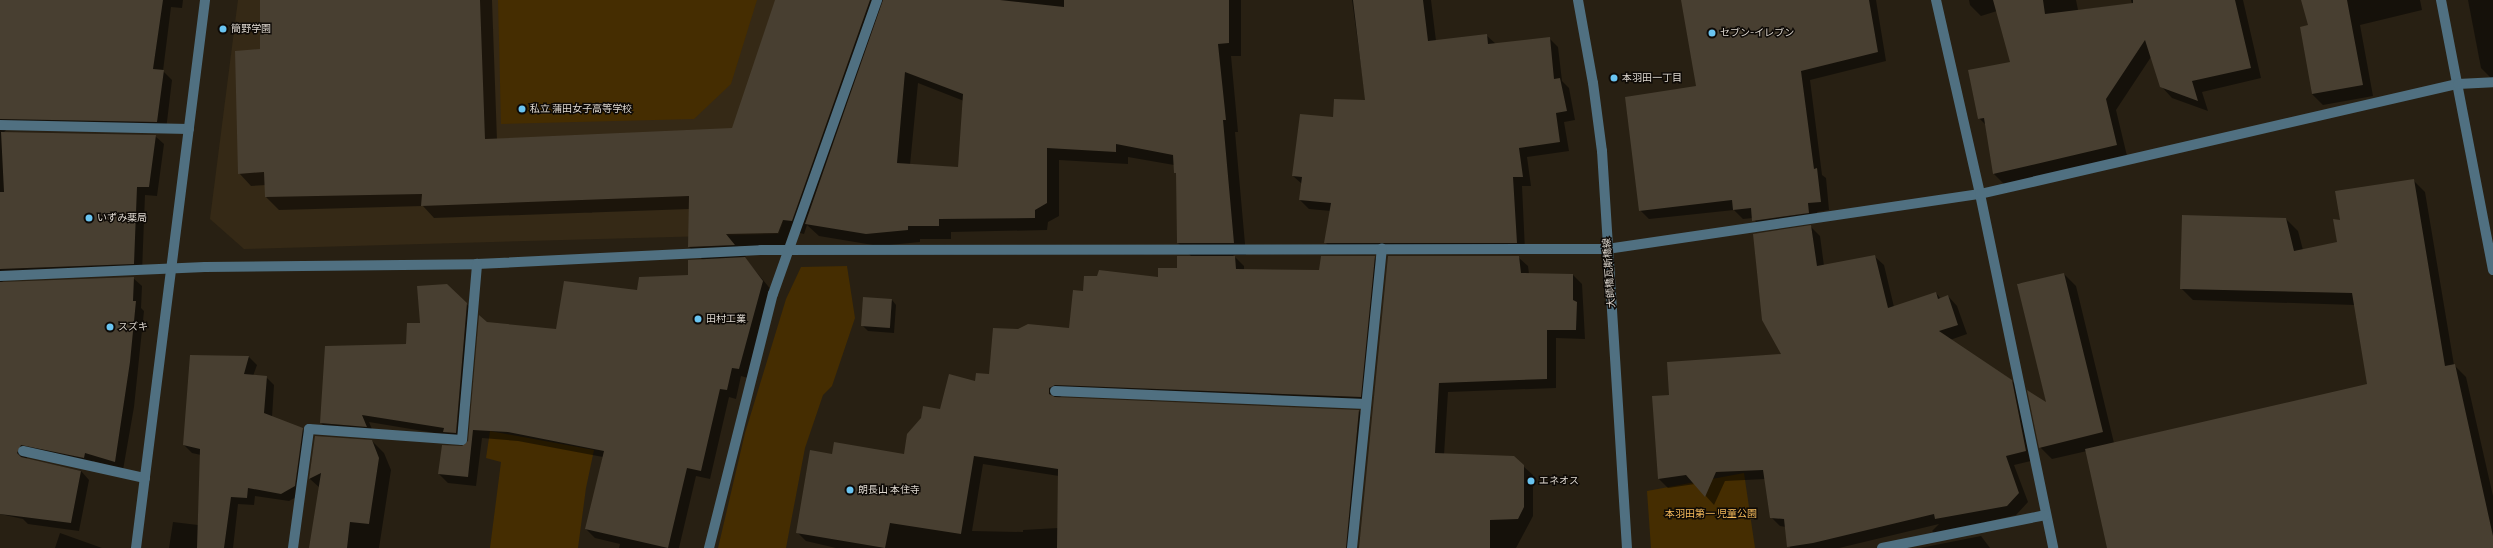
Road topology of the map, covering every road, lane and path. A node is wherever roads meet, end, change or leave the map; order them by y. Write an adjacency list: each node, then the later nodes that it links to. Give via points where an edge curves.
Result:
1 (205, 0): 9 (street)
2 (877, 0): 13 (street)
3 (1578, 0): 12 (street, 大師橋瓦斯橋線, via 1602,151)
4 (1936, 0): 10 (street)
5 (2441, 0): 7 (street)
6 (2493, 82): 7 (street)
7 (2458, 84): 10 (street); 16 (street)
8 (0, 125): 9 (street)
9 (189, 129): 15 (street)
10 (1980, 194): 12 (street); 22 (street)
11 (1382, 249): 12 (street); 13 (street); 19 (street)
12 (1608, 249): 27 (street, 大師橋瓦斯橋線)
13 (790, 250): 14 (street); 25 (street, via 773,294)
14 (477, 264): 15 (street, via 205,267); 24 (street, via 462,440 309,430)
15 (170, 270): 17 (street); 21 (street)
16 (2493, 270)
17 (0, 276)
18 (1055, 391): 19 (street)
19 (1366, 404): 26 (street)
20 (23, 451): 21 (street)
21 (145, 478): 23 (street)
22 (2046, 515): 28 (street); 29 (street)
23 (136, 548)
24 (293, 548)
25 (708, 548)
26 (1352, 548)
27 (1627, 548)
28 (1882, 548)
29 (2053, 548)

